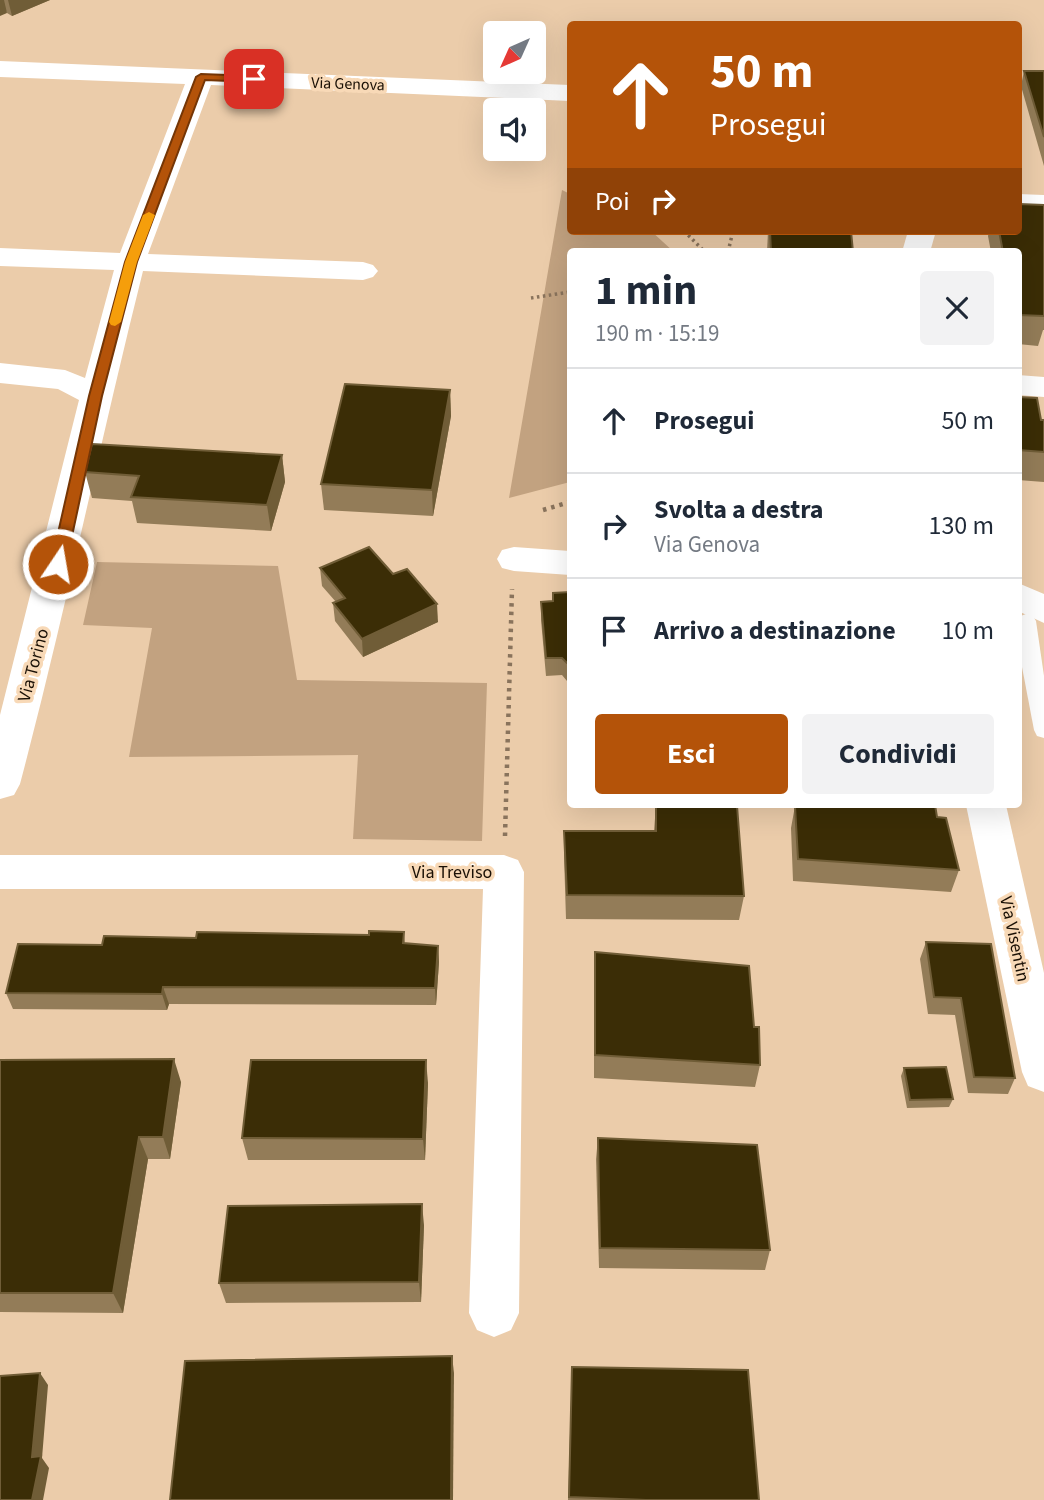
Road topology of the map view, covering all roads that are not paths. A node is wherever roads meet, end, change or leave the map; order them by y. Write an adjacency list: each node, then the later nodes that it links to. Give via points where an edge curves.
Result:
1 (0, 69): 2 (street, Via Genova)
2 (201, 77): 3 (street, Via Genova); 7 (street, Via Torino)
3 (567, 93)
4 (1022, 202): 5 (street)
5 (1044, 203)
6 (0, 257): 7 (street)
7 (131, 262): 8 (street); 12 (street, Via Torino)
8 (363, 271)
9 (0, 373): 12 (street, via 65,380)
10 (1022, 385): 11 (street)
11 (1044, 387)
12 (96, 396): 17 (street, Via Torino)
13 (567, 564): 14 (street)
14 (513, 569)
15 (1030, 614): 16 (lane, via 1026,633)
16 (1044, 730)
17 (0, 784)
18 (987, 808): 20 (street, Via Visentin)
19 (0, 872): 21 (street, Via Treviso, via 504,872)
20 (1044, 1072)
21 (494, 1313)

